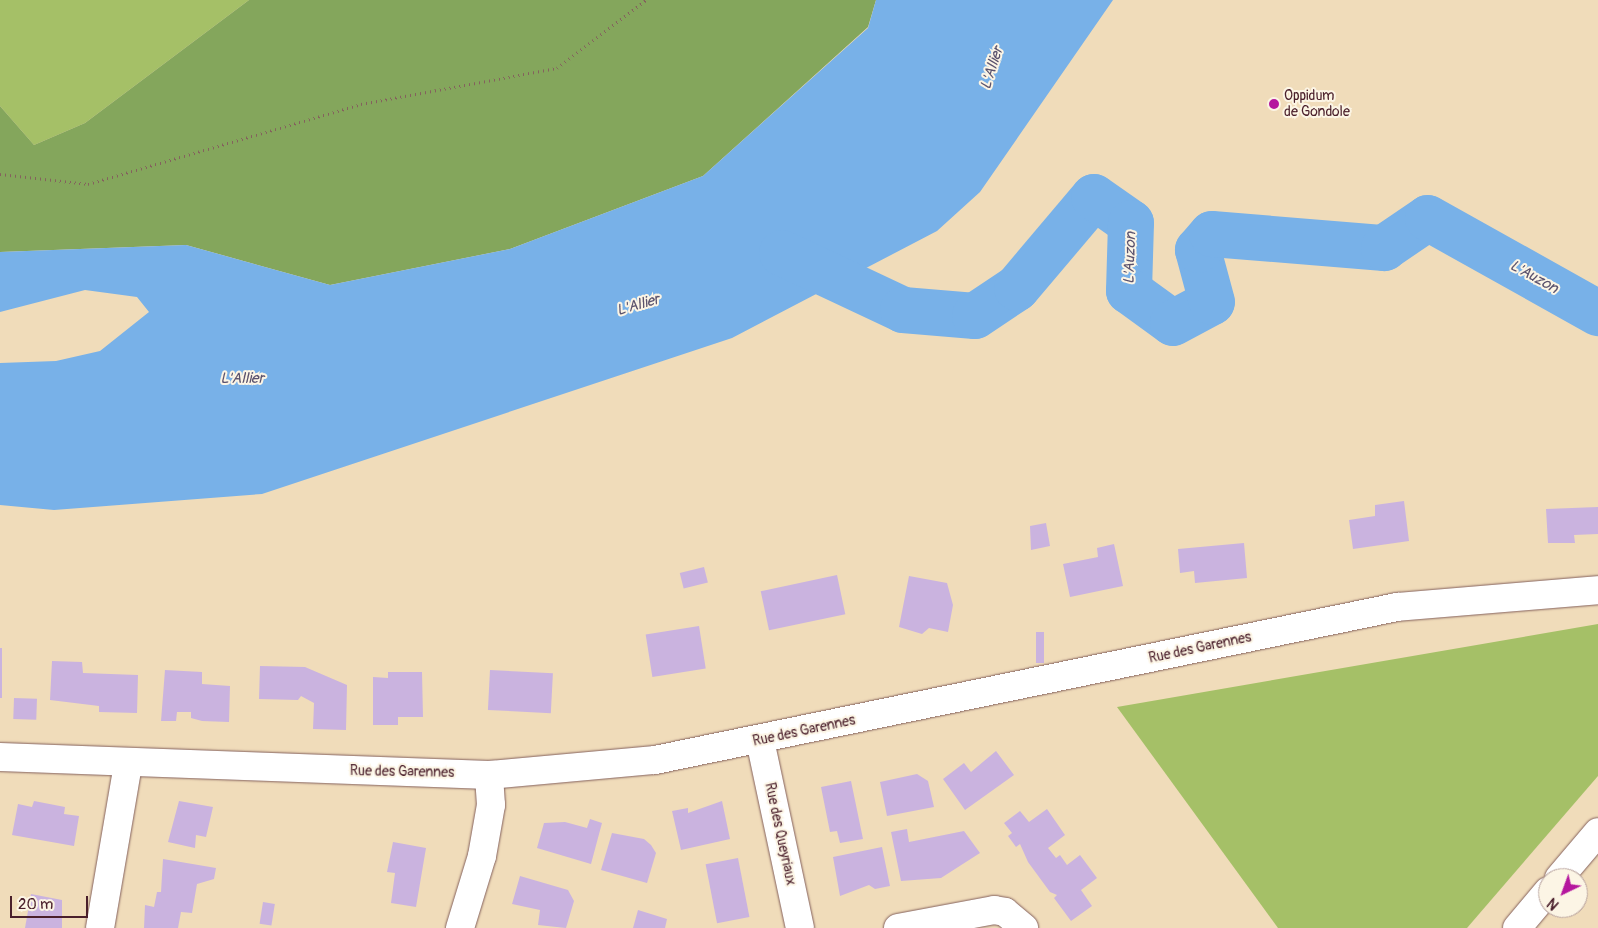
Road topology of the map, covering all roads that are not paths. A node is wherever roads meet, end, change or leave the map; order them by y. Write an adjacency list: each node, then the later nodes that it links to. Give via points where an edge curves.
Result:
1 (1598, 590): 2 (street, Rue des Garennes, via 1398,607)
2 (760, 740): 5 (street, Rue des Garennes, via 655,760); 11 (street, Rue des Queyriaux)
3 (0, 757): 4 (street, Rue des Garennes)
4 (128, 764): 5 (street, Rue des Garennes); 9 (street)
5 (489, 775): 10 (street, via 491,805 482,856)
6 (1598, 832): 7 (street)
7 (1567, 868)
8 (1538, 903): 14 (street)
9 (100, 928)
10 (460, 928)
11 (800, 928)
12 (898, 928): 13 (street, via 994,910 1006,912)
13 (1024, 928)
14 (1517, 928)

